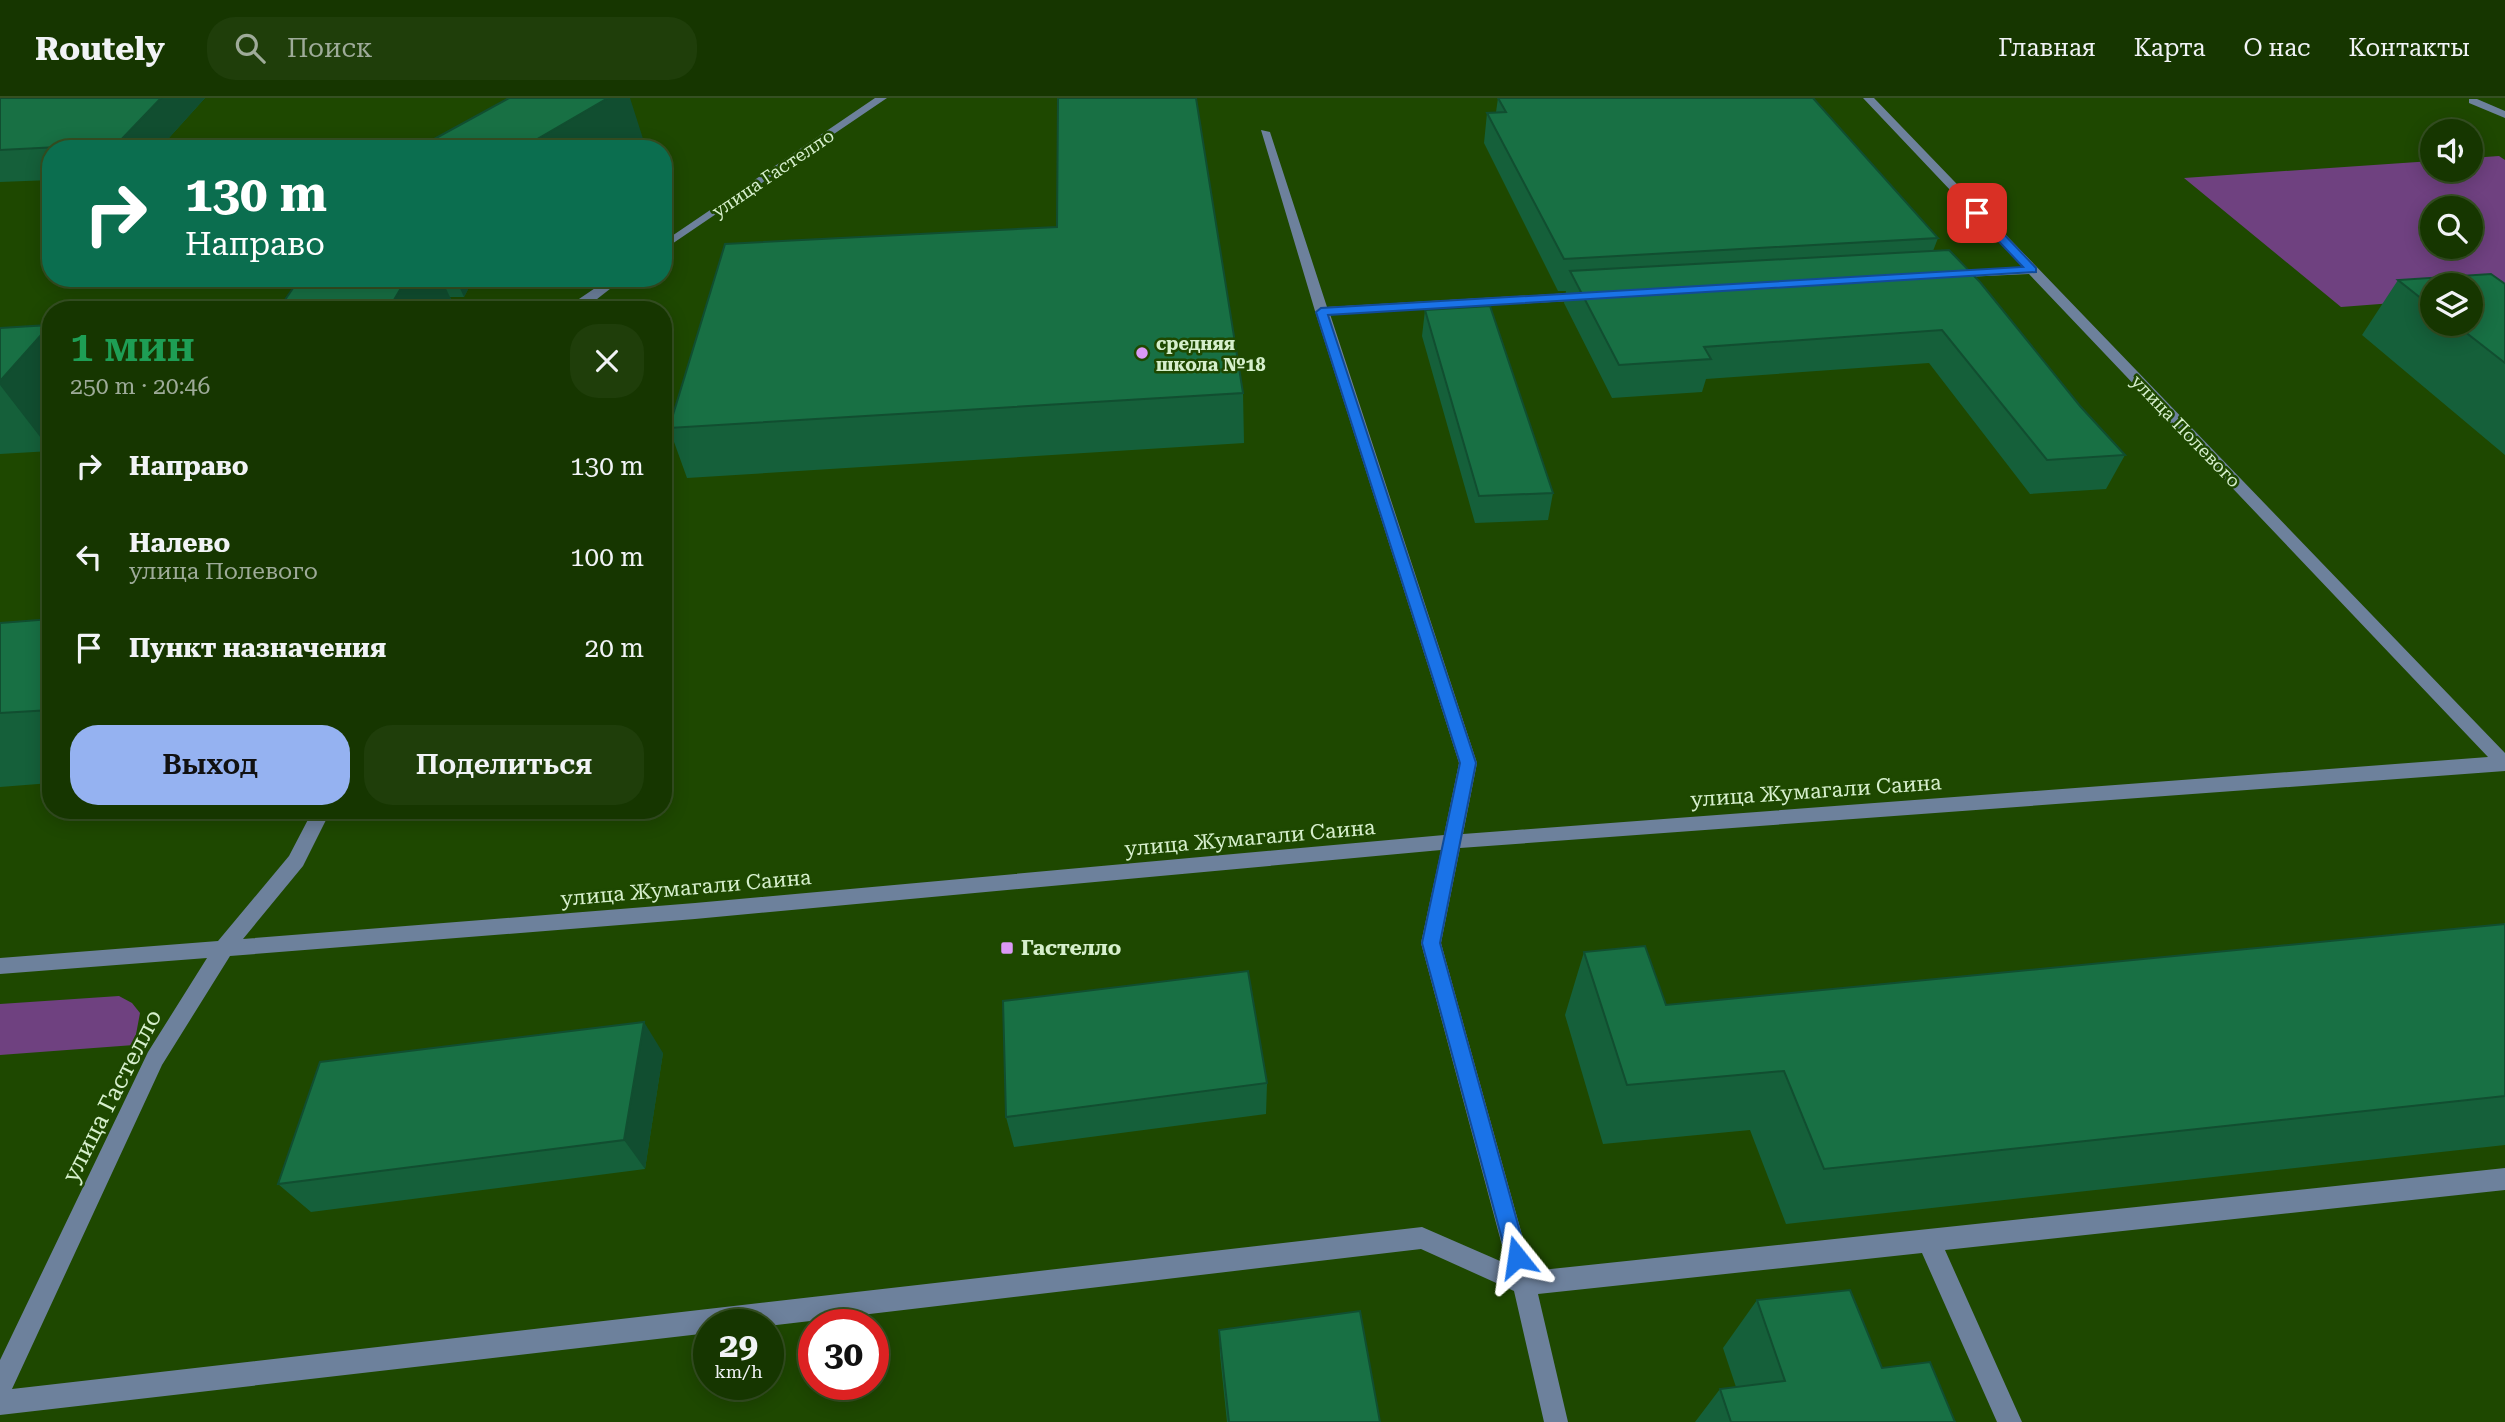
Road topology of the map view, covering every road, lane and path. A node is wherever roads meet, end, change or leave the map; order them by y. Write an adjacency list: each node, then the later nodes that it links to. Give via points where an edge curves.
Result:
1 (882, 98): 6 (street, улица Гастелло)
2 (1868, 98): 7 (street, улица Полевого)
3 (2473, 101): 4 (street)
4 (2505, 115)
5 (1265, 132): 12 (street)
6 (672, 241)
7 (2032, 270): 8 (street); 13 (street, улица Полевого)
8 (1936, 276)
9 (606, 287): 11 (street)
10 (1607, 295): 12 (street)
11 (586, 301)
12 (1321, 312): 15 (street, via 1468,763)
13 (2504, 763): 15 (street, улица Жумагали Саина)
14 (318, 819): 16 (street, улица Гастелло, via 296,862)
15 (1450, 842): 16 (street, улица Жумагали Саина, via 695,911); 20 (street, via 1431,943)
16 (224, 948): 17 (street, улица Жумагали Саина); 21 (street, улица Гастелло, via 155,1059)
17 (0, 966)
18 (2505, 1180): 19 (street)
19 (1929, 1241): 20 (street); 24 (street)
20 (1524, 1284): 22 (street, via 1422,1238); 23 (street)
21 (0, 1387)
22 (0, 1403)
23 (1556, 1422)
24 (2010, 1422)

